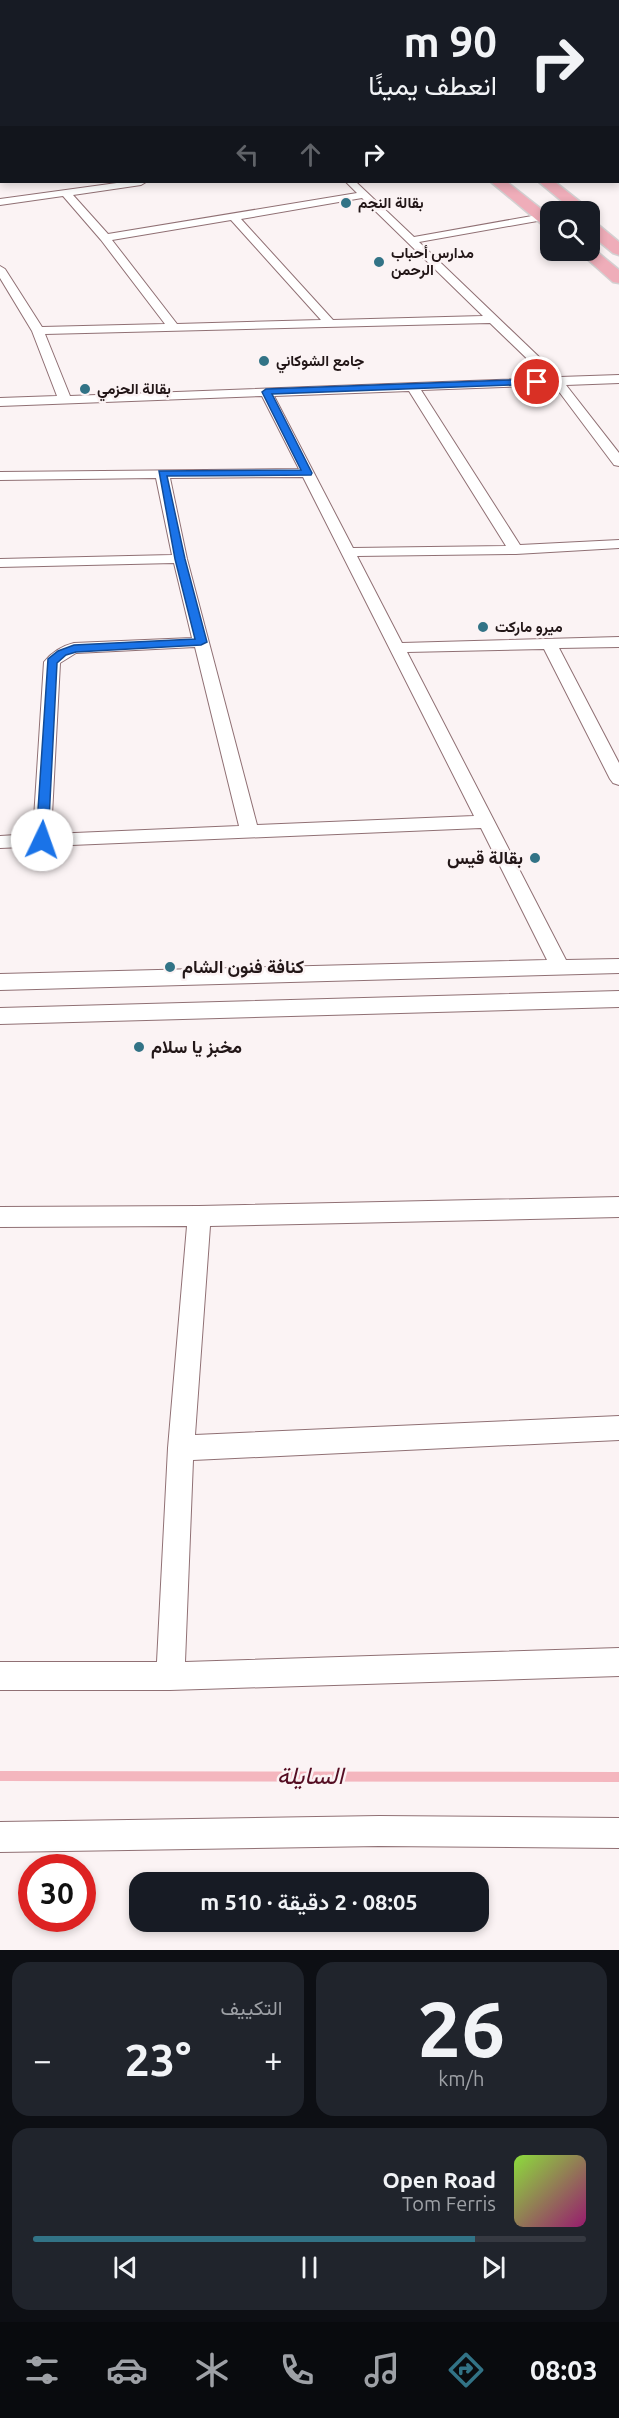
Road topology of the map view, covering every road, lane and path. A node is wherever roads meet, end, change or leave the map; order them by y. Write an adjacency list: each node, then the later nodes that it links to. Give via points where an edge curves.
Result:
1 (134, 183): 7 (street)
2 (352, 183): 8 (street)
3 (499, 183): 13 (main road)
4 (521, 183): 12 (main road)
5 (535, 183): 9 (main road)
6 (547, 183): 10 (main road)
7 (66, 193): 11 (street); 19 (street)
8 (365, 195): 14 (street); 20 (street)
9 (557, 201)
10 (571, 201)
11 (0, 202)
12 (540, 205)
13 (540, 210)
14 (234, 216): 19 (street); 28 (street)
15 (540, 219): 20 (street)
16 (600, 222): 18 (main road)
17 (600, 234): 22 (main road)
18 (619, 237)
19 (105, 238): 29 (street)
20 (412, 240): 27 (street)
21 (600, 247): 24 (main road)
22 (619, 250)
23 (598, 261): 26 (main road)
24 (619, 263)
25 (0, 269): 30 (street)
26 (619, 278)
27 (492, 319): 28 (street); 32 (street)
28 (332, 324): 29 (street)
29 (174, 328): 30 (street)
30 (38, 331): 35 (street)
31 (619, 379): 32 (street)
32 (557, 381): 33 (street); 37 (street)
33 (413, 387): 34 (street); 42 (street)
34 (266, 392): 35 (street); 39 (street)
35 (65, 400): 36 (street)
36 (2, 405)
37 (619, 462)
38 (162, 473): 39 (street); 40 (street); 44 (street)
39 (307, 473): 43 (street)
40 (0, 476)
41 (619, 544): 42 (street)
42 (516, 550): 43 (street)
43 (347, 552): 49 (street)
44 (180, 559): 45 (street); 46 (street)
45 (0, 563)
46 (201, 642): 52 (street); 53 (street, via 74,648 52,662)
47 (619, 642): 48 (street)
48 (549, 644): 49 (street); 50 (street)
49 (396, 648): 51 (street)
50 (619, 780)
51 (485, 822): 52 (street); 56 (street)
52 (250, 833): 53 (street)
53 (42, 840): 54 (street)
54 (0, 842)
55 (619, 966): 56 (street)
56 (561, 968): 57 (street)
57 (0, 982)
58 (619, 999): 59 (street)
59 (0, 1016)
60 (619, 1207): 61 (street)
61 (199, 1216): 62 (street); 64 (street)
62 (0, 1217)
63 (619, 1428): 64 (street)
64 (181, 1448): 67 (street)
65 (619, 1662): 67 (street)
66 (0, 1676): 67 (street)
67 (170, 1676)
68 (619, 1833): 69 (street)
69 (0, 1837)

